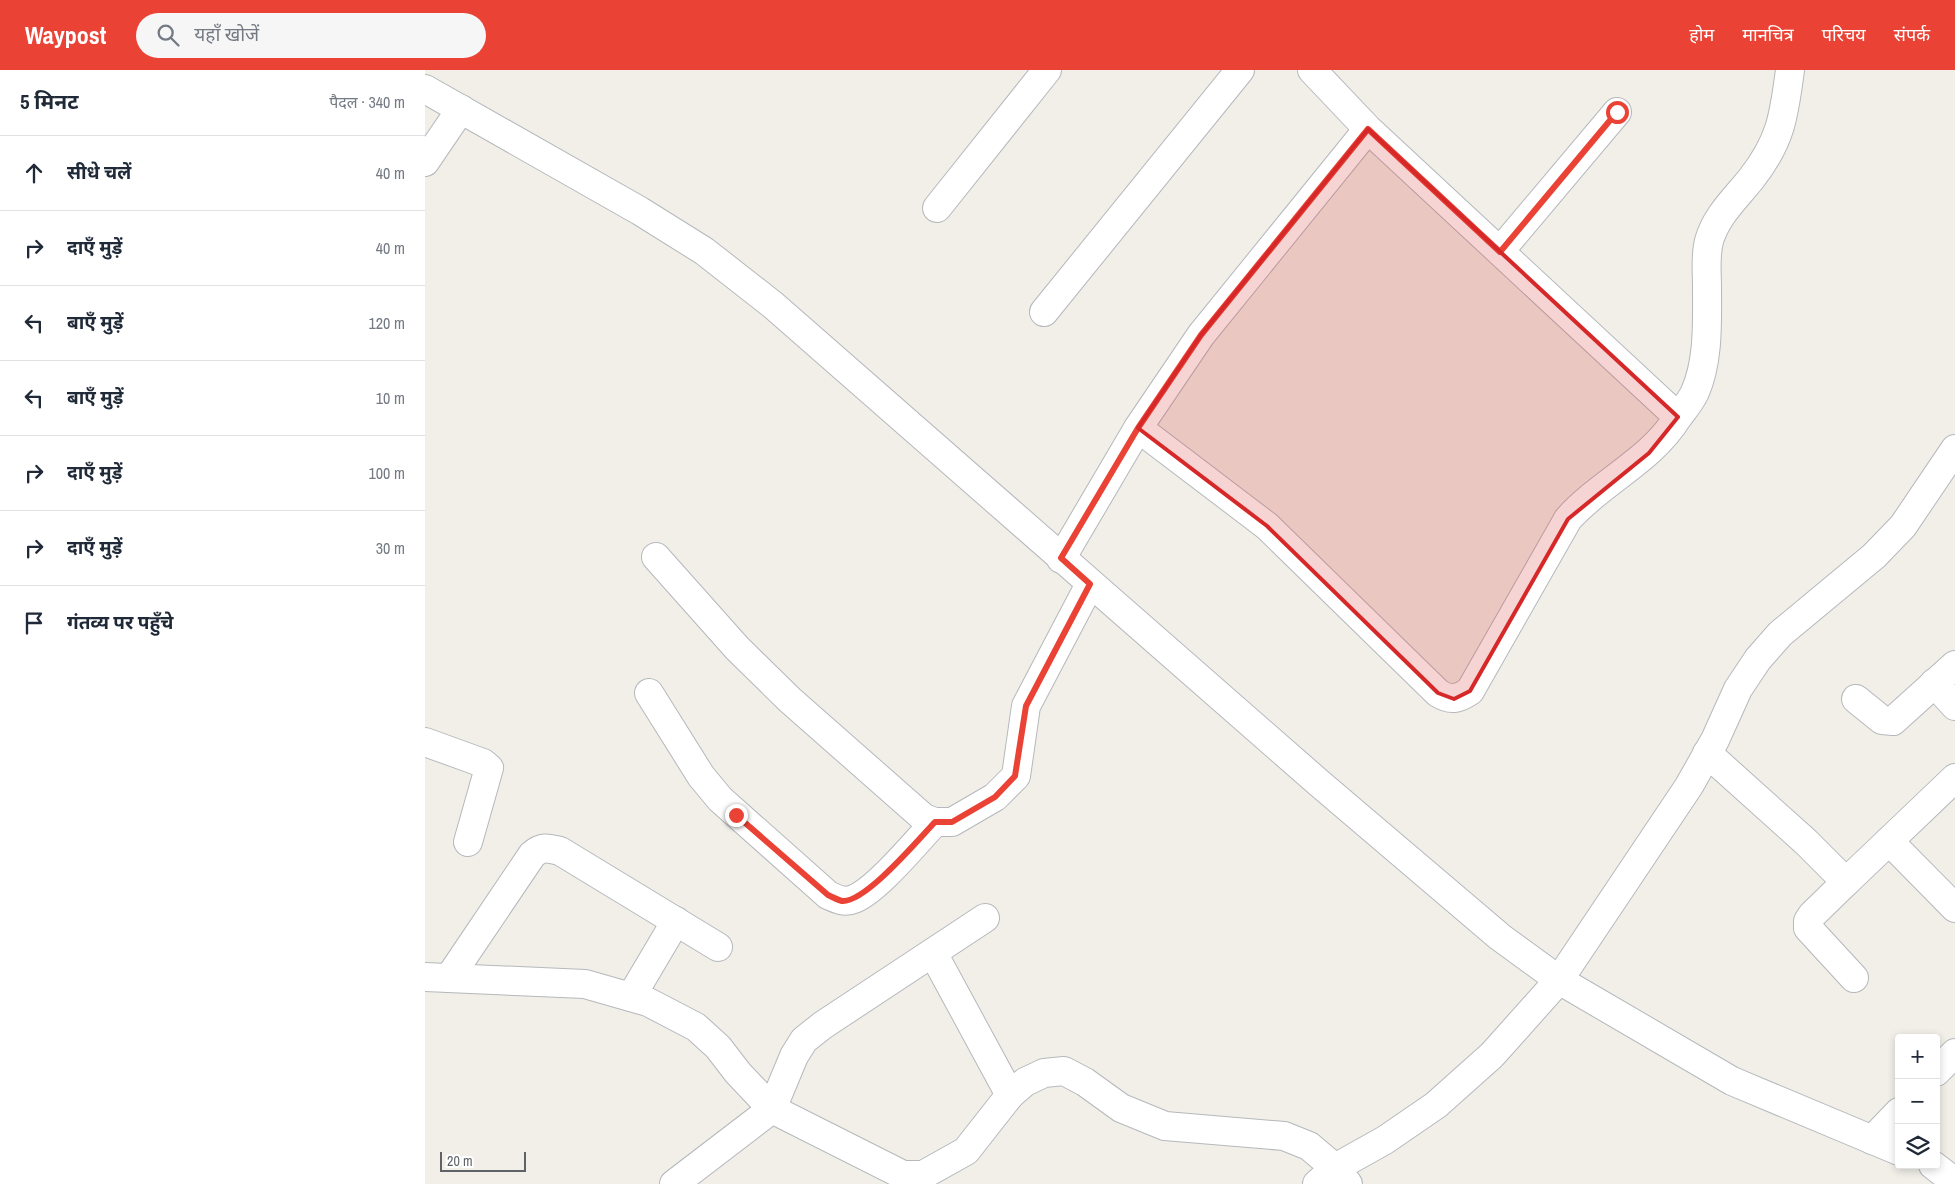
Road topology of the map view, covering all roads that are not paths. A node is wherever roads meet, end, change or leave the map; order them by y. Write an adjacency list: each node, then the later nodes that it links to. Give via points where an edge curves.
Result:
1 (1047, 70): 10 (street)
2 (1240, 70): 12 (street)
3 (1312, 70): 8 (street)
4 (1790, 70): 13 (street, via 1783,121 1777,138 1752,178 1725,209 1709,240 1702,374 1694,394)
5 (425, 89): 6 (street)
6 (461, 109): 9 (street); 17 (street, via 640,210 704,252 773,305)
7 (1617, 112): 11 (street)
8 (1368, 129): 11 (street); 14 (street, via 1201,335)
9 (425, 162)
10 (937, 208)
11 (1500, 252): 13 (street)
12 (1044, 312)
13 (1678, 417): 14 (street, via 1649,453 1580,505 1568,518 1470,691 1454,700 1438,693 1267,526)
14 (1138, 428): 17 (street)
15 (1955, 449): 25 (street, via 1903,526 1874,556 1780,634 1758,660 1738,689)
16 (656, 557): 27 (street, via 737,648 790,700 924,818)
17 (1061, 558): 18 (street)
18 (1090, 584): 27 (street, via 1026,706 1015,776 995,797 952,822); 38 (street, via 1500,938)
19 (1955, 665): 20 (street)
20 (1935, 683): 22 (street, via 1893,721 1882,720); 23 (street)
21 (649, 693): 27 (street, via 701,776 720,799 828,895 842,901 868,891)
22 (1856, 699)
23 (1955, 706)
24 (425, 742): 29 (street, via 489,768)
25 (1707, 753): 30 (street); 38 (street, via 1689,786)
26 (1955, 778): 28 (street)
27 (935, 822)
28 (1889, 841): 30 (street); 31 (street)
29 (469, 842)
30 (1846, 882): 37 (street, via 1812,915 1808,928)
31 (1955, 908)
32 (985, 918): 35 (street)
33 (675, 921): 34 (street); 36 (street, via 560,851 538,849); 39 (street)
34 (718, 948)
35 (933, 953): 42 (street); 43 (street, via 804,1040)
36 (437, 977): 39 (street, via 585,984)
37 (1854, 978)
38 (1559, 980): 45 (street, via 1732,1081); 47 (street, via 1491,1055 1436,1105)
39 (631, 997): 43 (street, via 696,1026 719,1047)
40 (1955, 1053): 41 (street)
41 (1940, 1068)
42 (1010, 1095): 43 (street, via 965,1151 923,1175 903,1174); 47 (street, via 1025,1082 1044,1073 1064,1071 1121,1108 1165,1126 1284,1136 1309,1146)
43 (772, 1109): 48 (street)
44 (1895, 1116): 45 (street)
45 (1872, 1140): 46 (street)
46 (1895, 1149)
47 (1333, 1179)
48 (674, 1184)

